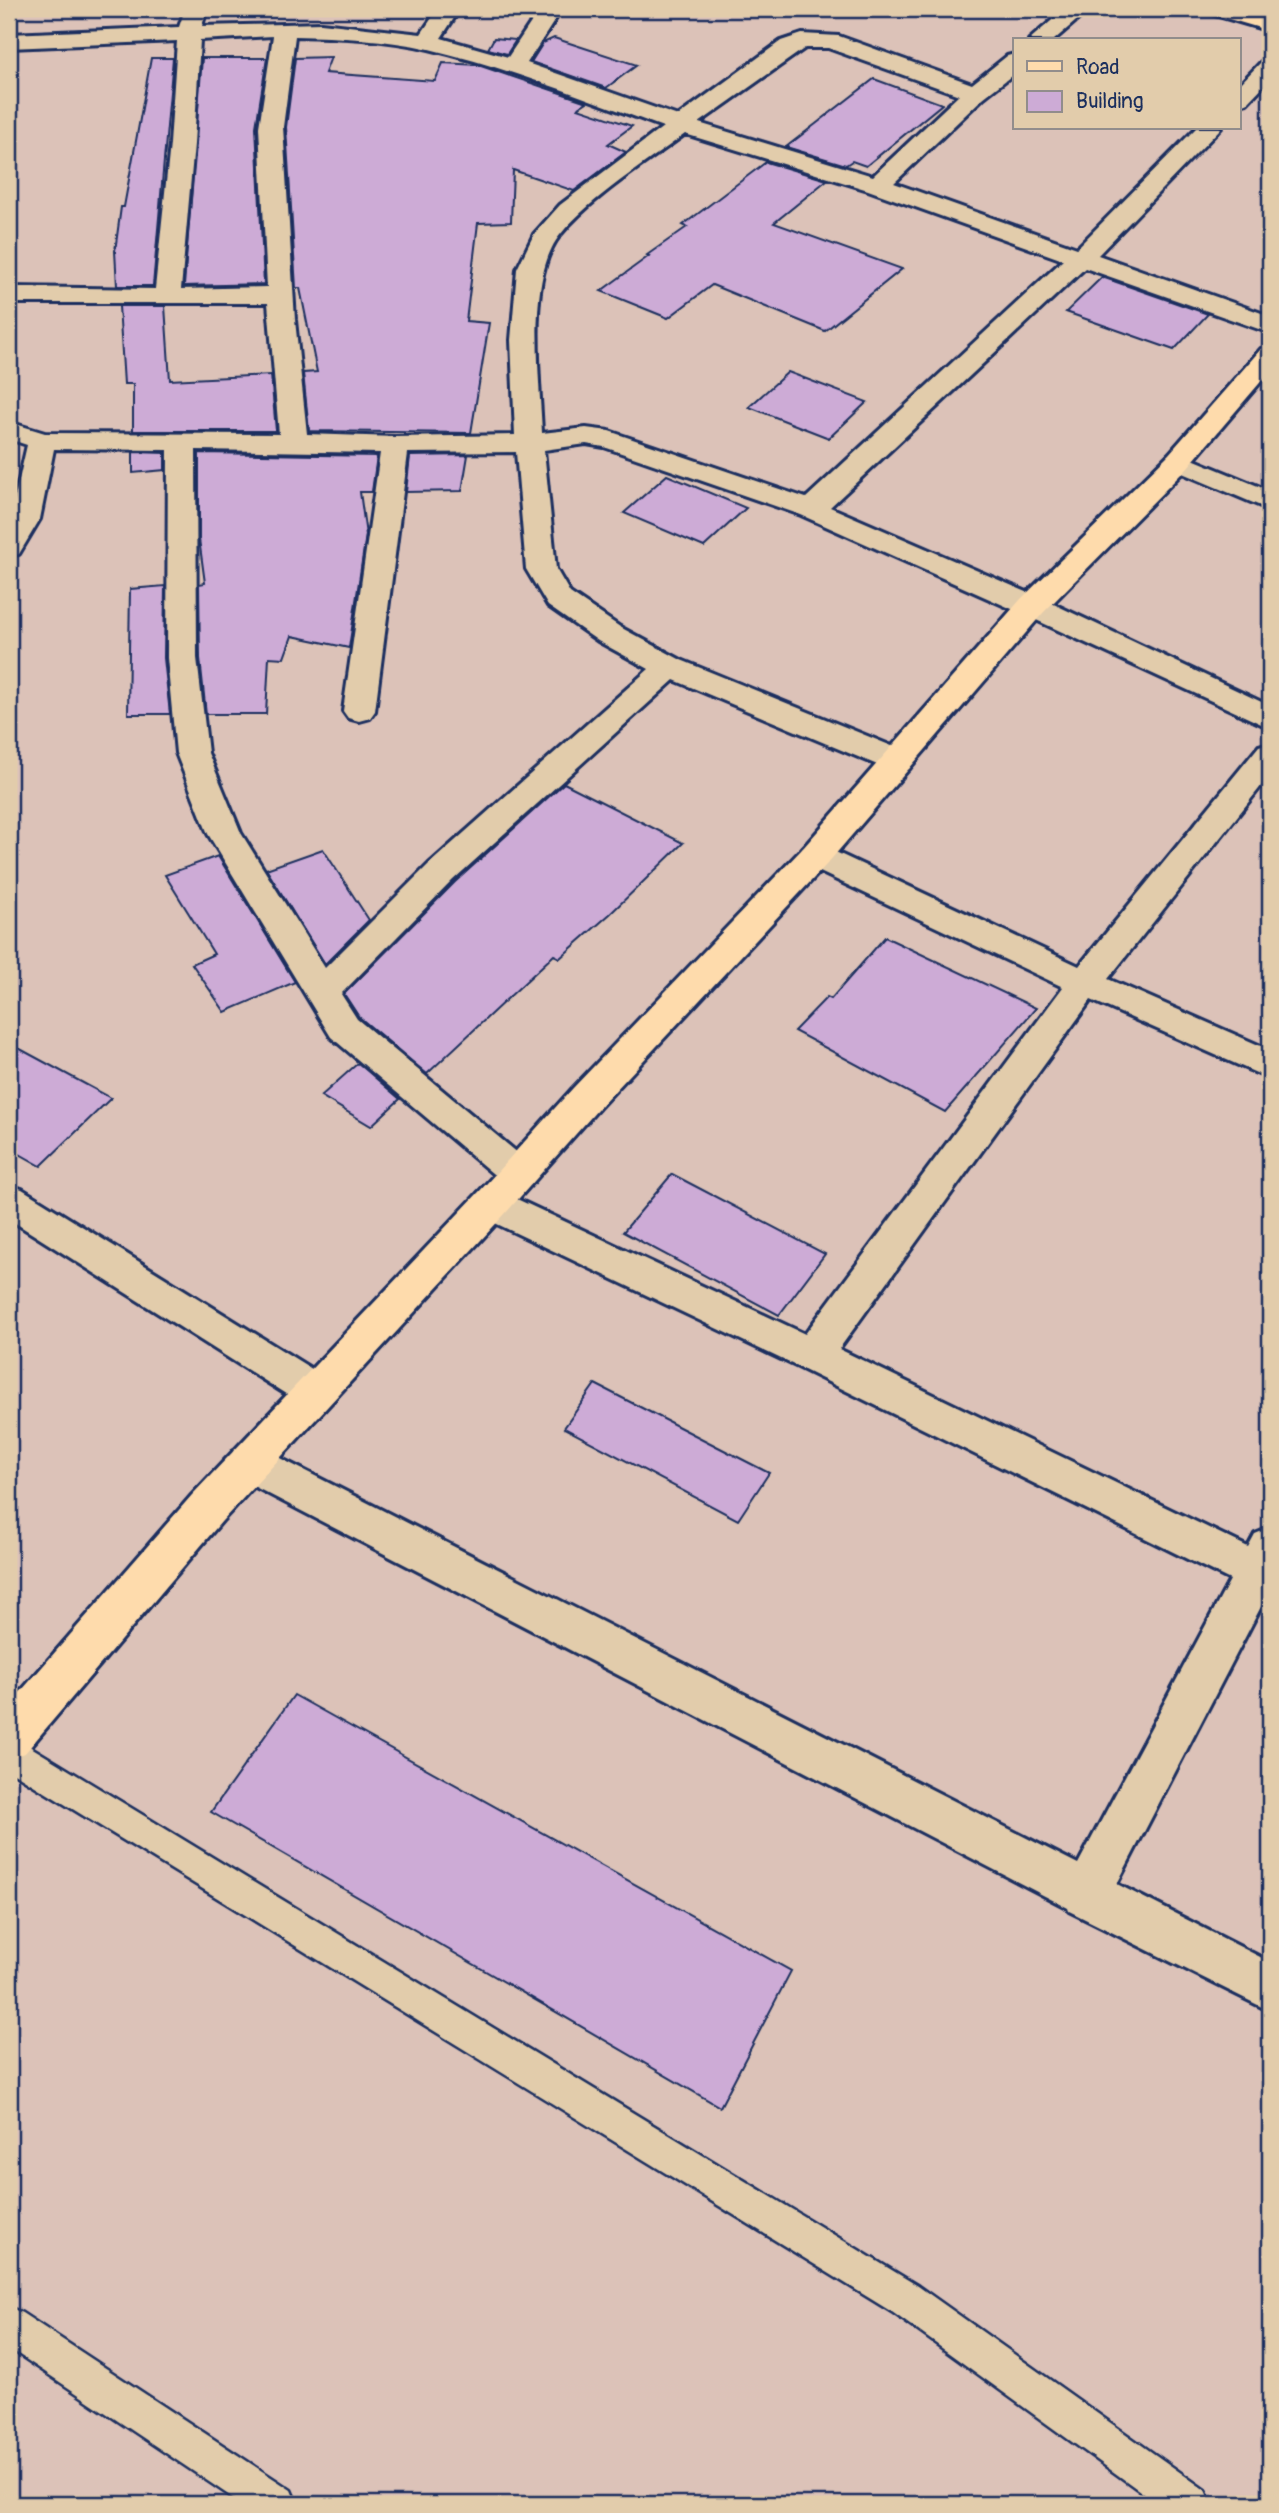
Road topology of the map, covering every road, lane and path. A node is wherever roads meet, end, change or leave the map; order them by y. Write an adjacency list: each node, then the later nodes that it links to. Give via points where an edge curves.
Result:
1 (449, 9): 11 (street)
2 (551, 9): 13 (street)
3 (1079, 9): 9 (street)
4 (1220, 9): 7 (main road)
5 (320, 19): 8 (street); 11 (street, via 354,31)
6 (192, 20): 8 (street); 10 (street); 23 (street)
7 (1270, 24)
8 (285, 29): 22 (street, via 271,127)
9 (1043, 38)
10 (9, 41)
11 (428, 42): 13 (street)
12 (1013, 63): 15 (street)
13 (514, 66): 17 (street)
14 (1270, 66): 16 (street)
15 (975, 93): 17 (street, via 831,41 802,41); 19 (street)
16 (1240, 97)
17 (681, 125): 19 (street); 30 (street, via 569,211 547,234 530,269 524,340)
18 (1207, 130): 20 (street)
19 (877, 185): 20 (street)
20 (1080, 258): 24 (street); 34 (street)
21 (9, 295): 23 (street)
22 (280, 295): 23 (street); 29 (street)
23 (167, 297)
24 (1270, 326)
25 (1270, 355): 32 (main road)
26 (9, 430): 27 (street)
27 (42, 442): 28 (street); 35 (street, via 26,519)
28 (182, 442): 29 (street); 44 (street, via 182,658 192,753 225,834)
29 (294, 442): 31 (street)
30 (529, 443): 31 (street); 34 (street, via 586,436 610,439); 37 (street, via 541,569 559,599 609,634)
31 (395, 445): 38 (street)
32 (1178, 461): 33 (street); 36 (main road)
33 (1270, 501)
34 (811, 509): 36 (street)
35 (9, 548)
36 (1032, 606): 39 (street); 41 (main road)
37 (670, 667): 41 (street); 44 (street, via 441,872)
38 (359, 711)
39 (1270, 718)
40 (1270, 754): 43 (street)
41 (898, 761): 42 (main road)
42 (815, 856): 43 (street); 46 (main road)
43 (1085, 983): 45 (street); 49 (street)
44 (322, 992): 46 (street, via 344,1028)
45 (1270, 1065)
46 (518, 1174): 48 (main road)
47 (9, 1200): 50 (street)
48 (491, 1204): 49 (street); 50 (main road)
49 (811, 1355): 52 (street)
50 (314, 1391): 51 (main road)
51 (249, 1463): 53 (main road); 55 (street)
52 (1266, 1566): 55 (street)
53 (9, 1738)
54 (9, 1752): 59 (lane, via 905,2299)
55 (1086, 1895): 56 (street)
56 (1270, 1987)
57 (9, 2326): 58 (lane)
58 (277, 2504)
59 (1191, 2504)

